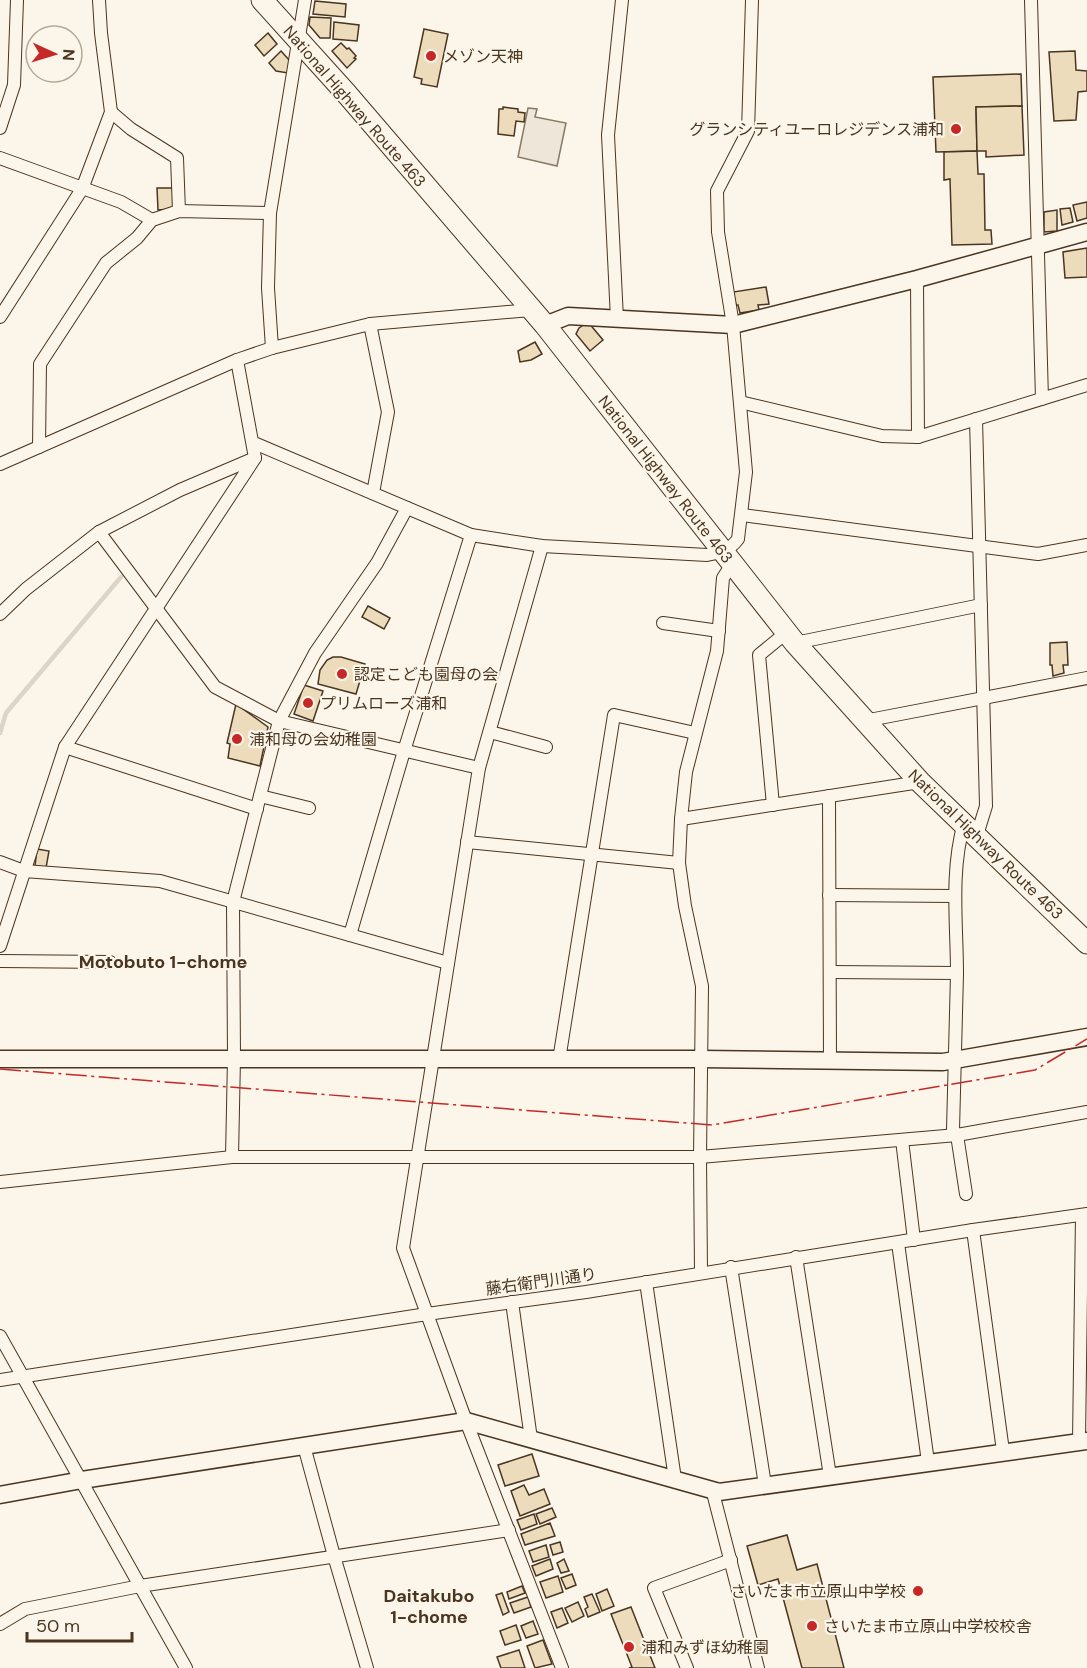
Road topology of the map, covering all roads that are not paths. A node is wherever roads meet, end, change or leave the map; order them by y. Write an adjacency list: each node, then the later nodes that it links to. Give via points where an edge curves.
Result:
1 (17, 0): 10 (street, via 14,85)
2 (99, 0): 9 (street)
3 (262, 0): 8 (highway, National Highway Route 463)
4 (304, 0): 8 (street)
5 (622, 0): 21 (street, via 608,135)
6 (752, 0): 23 (street, via 748,131 717,191 718,232)
7 (1031, 0): 17 (street)
8 (299, 42): 14 (street); 20 (highway, National Highway Route 463)
9 (111, 112): 12 (street); 13 (street, via 130,129 177,158)
10 (0, 128)
11 (0, 158): 12 (street)
12 (82, 189): 15 (street, via 121,202); 19 (street)
13 (179, 212): 14 (street); 15 (street)
14 (270, 213): 24 (street, via 268,288)
15 (152, 220): 32 (street, via 106,263 40,364)
16 (1087, 232): 17 (street)
17 (1038, 247): 18 (street); 27 (street)
18 (916, 279): 23 (street); 30 (street)
19 (0, 317)
20 (538, 317): 21 (street); 22 (street); 43 (highway, National Highway Route 463)
21 (617, 319): 23 (street)
22 (370, 324): 24 (street); 35 (street, via 388,412)
23 (733, 325): 28 (street)
24 (272, 348): 25 (street)
25 (237, 360): 31 (street); 32 (street)
26 (1087, 385): 27 (street)
27 (1042, 399): 29 (street)
28 (740, 402): 30 (street, via 882,436); 37 (street, via 746,472)
29 (976, 419): 30 (street); 42 (street)
30 (918, 437)
31 (254, 443): 33 (street); 35 (street)
32 (39, 447): 34 (street)
33 (255, 458): 38 (street, via 180,490); 45 (street)
34 (0, 464)
35 (373, 493): 36 (street)
36 (407, 508): 39 (street); 53 (street, via 377,563 315,652)
37 (742, 515): 42 (street); 43 (street, via 738,539)
38 (99, 532): 45 (street); 46 (street)
39 (471, 535): 41 (street); 58 (street)
40 (1087, 545): 42 (street, via 1038,554)
41 (542, 546): 43 (street); 54 (street)
42 (980, 546): 44 (street)
43 (728, 558): 48 (street); 49 (highway, National Highway Route 463)
44 (981, 605): 49 (street); 51 (street)
45 (156, 607): 53 (street, via 215,687); 56 (street)
46 (0, 614)
47 (663, 623): 48 (street)
48 (719, 631): 55 (street)
49 (791, 638): 52 (highway, National Highway Route 463); 63 (street, via 759,655)
50 (1087, 678): 51 (street)
51 (984, 698): 52 (street); 67 (street, via 987,806)
52 (864, 721): 60 (highway, National Highway Route 463)
53 (279, 722): 58 (street); 61 (street)
54 (490, 732): 57 (street); 59 (street)
55 (695, 733): 66 (street); 69 (street, via 614,715)
56 (64, 747): 65 (street); 72 (street)
57 (546, 747)
58 (404, 751): 59 (street); 76 (street)
59 (479, 768): 68 (street)
60 (920, 782): 62 (street); 67 (highway, National Highway Route 463)
61 (260, 796): 64 (street); 65 (street)
62 (829, 796): 63 (street); 73 (street)
63 (773, 805): 66 (street)
64 (309, 808)
65 (256, 809): 75 (street)
66 (681, 819): 71 (street)
67 (971, 829): 74 (street, via 960,838); 77 (highway, National Highway Route 463)
68 (467, 842): 69 (street); 81 (street)
69 (591, 855): 71 (street); 89 (street)
70 (0, 862): 72 (street)
71 (679, 863): 87 (street, via 702,986)
72 (24, 871): 75 (street, via 160,881); 78 (street)
73 (830, 896): 74 (street); 82 (street)
74 (956, 896): 83 (street)
75 (233, 902): 76 (street); 85 (street)
76 (350, 935): 81 (street)
77 (1087, 943)
78 (0, 946)
79 (0, 961): 80 (street)
80 (110, 962)
81 (448, 963): 88 (street)
82 (830, 972): 83 (street); 90 (street)
83 (957, 973): 91 (street)
84 (1087, 1037): 91 (street)
85 (234, 1058): 86 (street); 88 (street); 95 (street)
86 (0, 1059)
87 (701, 1059): 89 (street); 90 (street); 97 (street)
88 (432, 1060): 89 (street); 96 (street)
89 (559, 1060)
90 (830, 1060): 91 (street)
91 (954, 1061): 93 (street, via 952,1130)
92 (1087, 1112): 93 (street)
93 (957, 1135): 94 (street); 99 (street)
94 (902, 1140): 97 (street); 102 (street)
95 (232, 1156): 96 (street); 98 (street)
96 (417, 1156): 97 (street); 109 (street, via 403,1248)
97 (700, 1157): 106 (street)
98 (0, 1182)
99 (966, 1194)
100 (1084, 1214): 101 (street, 藤右衛門川通り); 115 (street)
101 (973, 1230): 102 (street, 藤右衛門川通り); 117 (street)
102 (914, 1240): 103 (street, 藤右衛門川通り)
103 (898, 1242): 104 (street, 藤右衛門川通り); 118 (street)
104 (796, 1257): 105 (street, 藤右衛門川通り); 119 (street)
105 (731, 1267): 106 (street, 藤右衛門川通り); 122 (street)
106 (701, 1272): 107 (street, 藤右衛門川通り)
107 (646, 1282): 108 (street, 藤右衛門川通り); 120 (street)
108 (512, 1302): 109 (street, 藤右衛門川通り); 114 (street)
109 (427, 1314): 111 (street, 藤右衛門川通り); 113 (street)
110 (0, 1335): 111 (street)
111 (22, 1377): 112 (street, 藤右衛門川通り); 121 (street)
112 (0, 1380)
113 (466, 1421): 114 (street); 116 (street); 125 (street)
114 (531, 1439): 120 (street)
115 (1083, 1442): 117 (street)
116 (304, 1446): 121 (street); 126 (street)
117 (1003, 1451): 118 (street)
118 (928, 1462): 119 (street)
119 (830, 1476): 122 (street)
120 (675, 1479): 123 (street)
121 (82, 1480): 124 (street); 128 (street)
122 (765, 1485): 123 (street)
123 (712, 1490): 127 (street)
124 (0, 1495)
125 (509, 1530): 126 (street); 132 (street)
126 (334, 1556): 128 (street); 131 (street)
127 (730, 1560): 133 (street, via 654,1588); 134 (street)
128 (140, 1586): 129 (street, via 25,1609); 130 (street)
129 (0, 1624)
130 (186, 1668)
131 (367, 1668)
132 (562, 1668)
133 (687, 1668)
134 (758, 1668)

